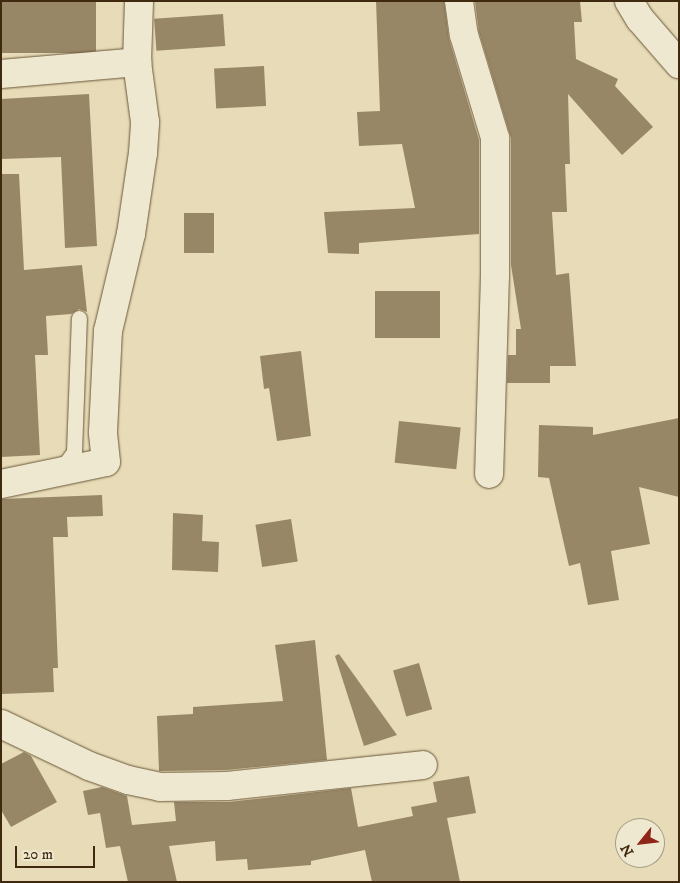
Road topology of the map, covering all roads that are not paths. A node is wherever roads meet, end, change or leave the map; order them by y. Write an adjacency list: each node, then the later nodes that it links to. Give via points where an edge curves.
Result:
1 (139, 1): 4 (street)
2 (460, 1): 9 (street, via 464,35 495,138 496,275)
3 (629, 1): 5 (street, via 640,19)
4 (137, 62): 6 (street); 10 (street, via 144,122 143,153 131,234 108,331 103,432 106,462)
5 (679, 64)
6 (1, 74)
7 (79, 318): 8 (lane, via 72,457 60,466)
8 (1, 470)
9 (489, 474)
10 (1, 484)
11 (1, 724): 12 (street, via 89,766 160,787 227,786)
12 (423, 765)

